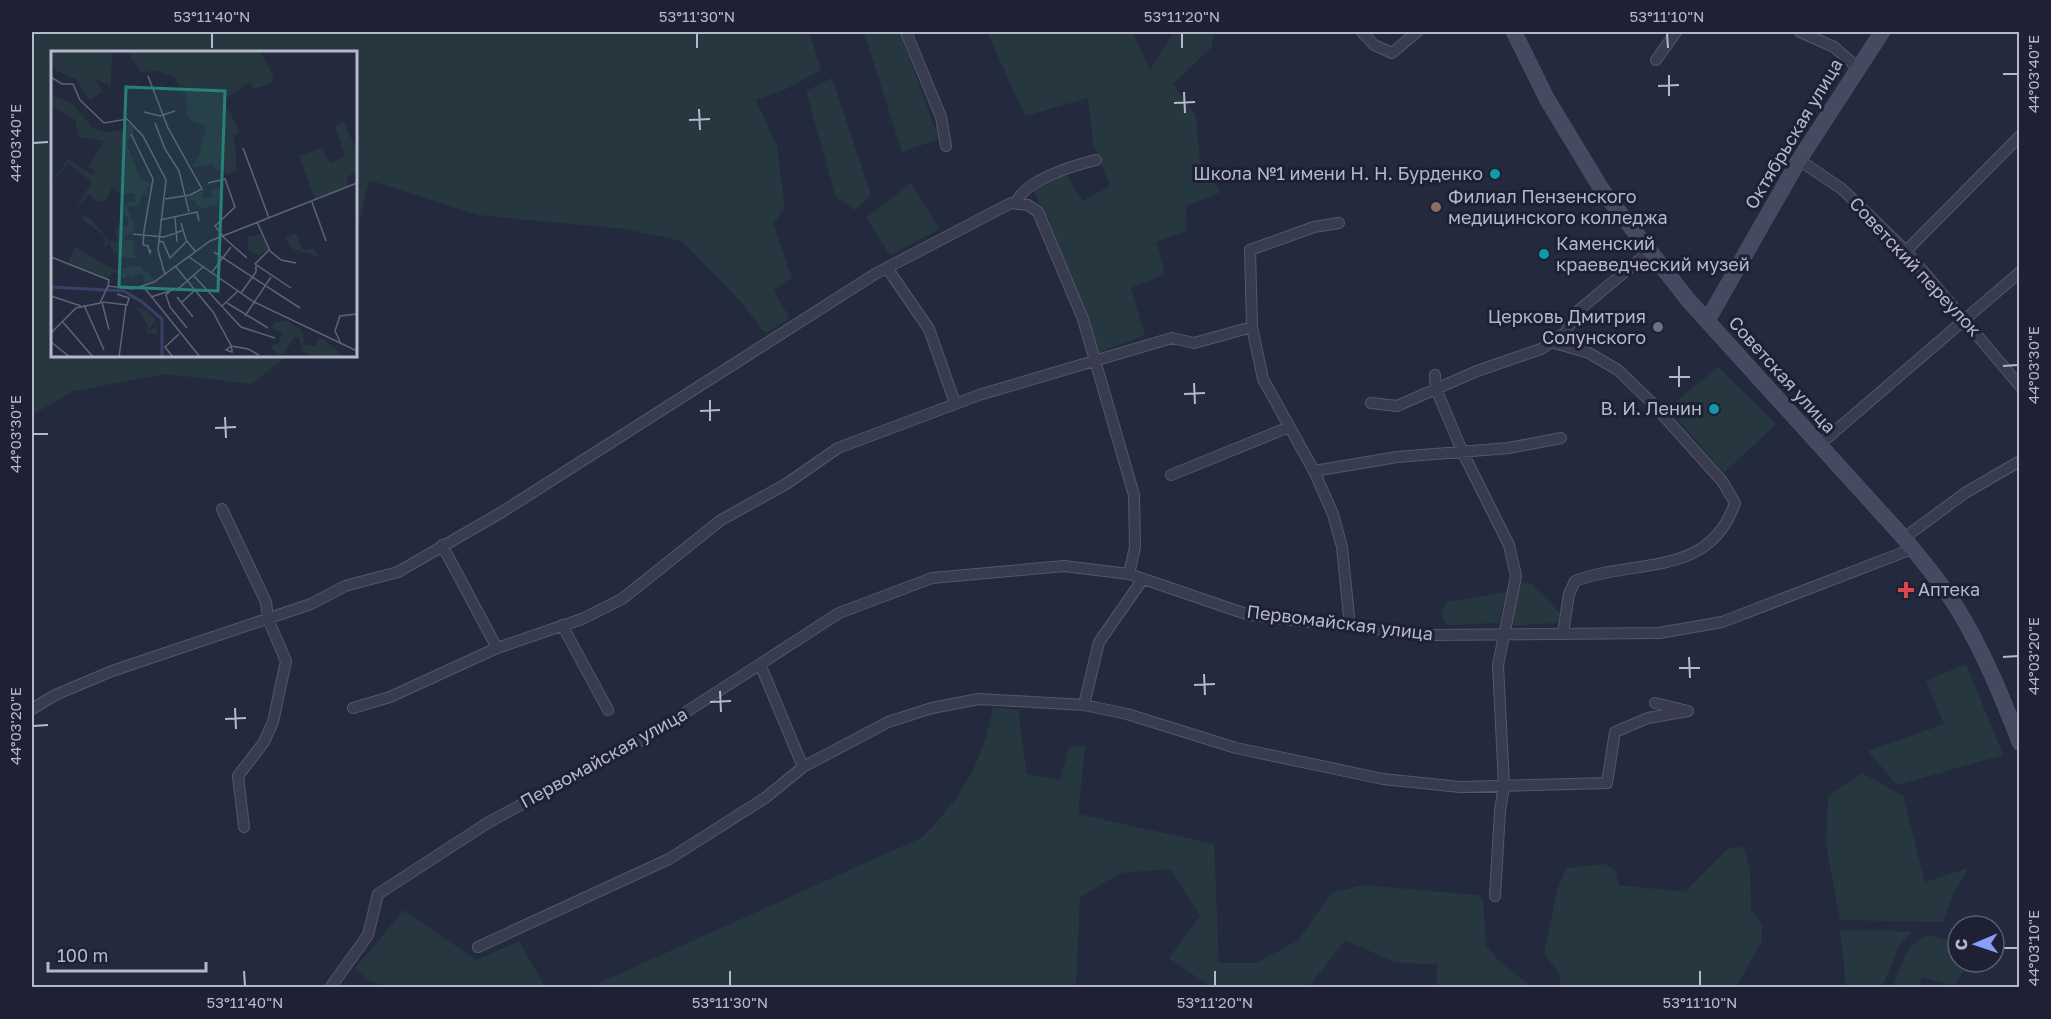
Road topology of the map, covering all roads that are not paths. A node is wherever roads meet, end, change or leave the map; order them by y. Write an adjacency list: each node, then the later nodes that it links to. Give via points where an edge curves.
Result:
1 (906, 32): 11 (street, via 941,117)
2 (1362, 32): 3 (street, via 1374,45 1392,53)
3 (1417, 32)
4 (1514, 32): 16 (main road, Советская улица, via 1588,170)
5 (1676, 32): 8 (street)
6 (1800, 32): 9 (street, via 1834,47)
7 (1882, 32): 9 (main road, Октябрьская улица)
8 (1656, 60)
9 (1857, 67): 13 (main road, Октябрьская улица)
10 (2019, 136): 17 (street)
11 (946, 146)
12 (1096, 160): 14 (street, via 1043,178 1018,197)
13 (1799, 160): 17 (street, Советский переулок, via 1842,189); 21 (main road, Октябрьская улица)
14 (1016, 204): 18 (street, via 1011,203); 24 (street, via 1028,205 1038,212 1083,319)
15 (1339, 223): 22 (street, via 1314,227 1250,250)
16 (1650, 251): 21 (main road, Советская улица); 23 (street, via 1579,310 1565,333)
17 (1906, 251): 20 (street, Советский переулок)
18 (887, 268): 29 (street, via 928,329); 39 (street)
19 (2019, 273): 20 (street)
20 (1965, 318): 26 (street, Советский переулок); 32 (street)
21 (1707, 321): 32 (main road, Советская улица)
22 (1252, 327): 24 (street, via 1194,343 1172,338); 30 (street, via 1263,379)
23 (1551, 342): 27 (street); 46 (street, via 1588,353 1618,370 1722,481 1735,503 1728,524 1711,544 1656,566 1591,574 1575,581)
24 (1095, 363): 29 (street); 40 (street, via 1134,495 1135,547)
25 (1435, 375): 27 (street)
26 (2019, 386)
27 (1436, 388): 28 (street, via 1397,406); 33 (street)
28 (1371, 403)
29 (956, 404): 43 (street, via 838,448 786,484 722,520 622,599)
30 (1289, 427): 35 (street); 36 (street)
31 (1561, 438): 33 (street)
32 (1819, 445): 38 (main road, Советская улица)
33 (1464, 453): 35 (street, via 1397,457); 45 (street, via 1509,545 1516,576)
34 (2019, 461): 38 (street, via 1965,493)
35 (1314, 471): 44 (street, via 1341,547)
36 (1171, 476)
37 (222, 509): 42 (street, via 266,602)
38 (1908, 543): 46 (street, Первомайская улица, via 1722,622 1659,633); 54 (main road, Советская улица, via 1957,608 1986,662)
39 (442, 546): 42 (street, via 398,572 345,586 311,604); 47 (street)
40 (1128, 574): 41 (street, Первомайская улица); 48 (street, Первомайская улица, via 1064,566 932,578 839,613)
41 (1143, 579): 44 (street, Первомайская улица, via 1249,615); 50 (street, via 1099,642)
42 (268, 619): 52 (street, via 112,671 55,694); 57 (street, via 286,661 273,722 264,742 238,776)
43 (562, 625): 47 (street); 53 (street)
44 (1350, 626): 45 (street, Первомайская улица, via 1427,635)
45 (1504, 633): 46 (street, Первомайская улица); 56 (street, via 1498,665)
46 (1563, 633)
47 (497, 648): 51 (street, via 390,697)
48 (760, 664): 55 (street); 60 (street, Первомайская улица, via 649,736 489,822 378,894 368,935)
49 (1655, 703): 56 (street, via 1688,711 1648,718 1615,732 1607,783)
50 (1084, 705): 55 (street, via 979,699 932,708 888,722); 56 (street, via 1331,770 1460,787)
51 (353, 708)
52 (32, 709)
53 (608, 710)
54 (2019, 743)
55 (803, 767): 59 (street, via 765,798 669,859)
56 (1504, 785): 58 (street)
57 (244, 827)
58 (1495, 896)
59 (478, 947)
60 (330, 987)

